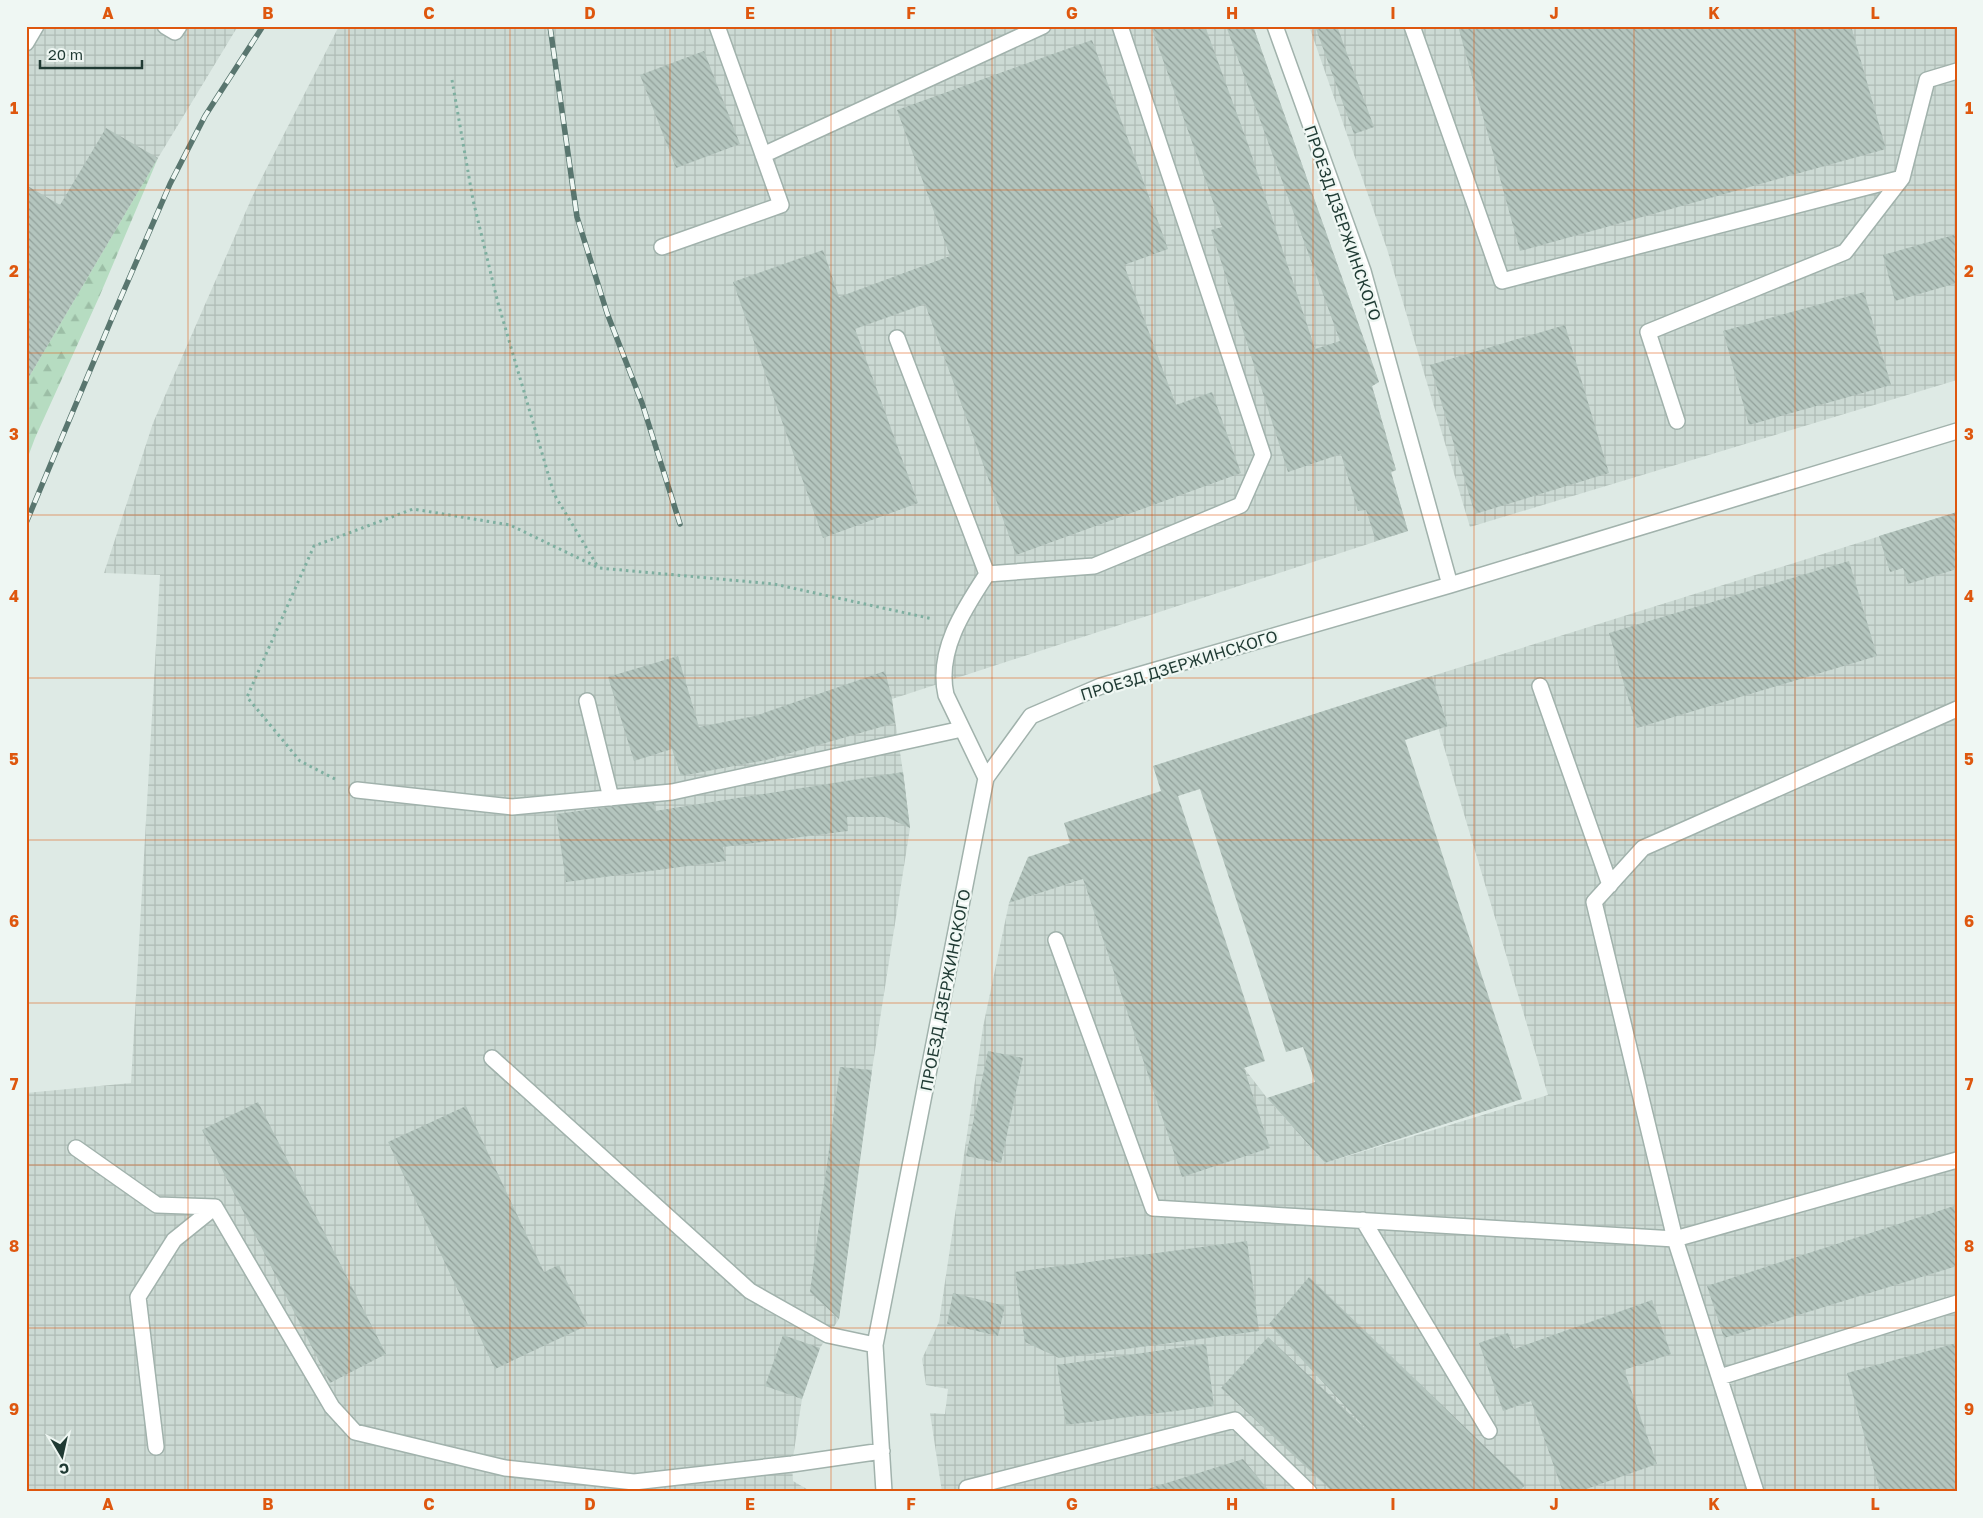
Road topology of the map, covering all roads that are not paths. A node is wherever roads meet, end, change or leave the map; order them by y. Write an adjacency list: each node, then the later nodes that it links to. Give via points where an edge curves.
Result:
1 (36, 26): 9 (street)
2 (165, 26): 3 (street, via 176,32)
3 (179, 26)
4 (717, 26): 11 (street)
5 (1043, 26): 11 (street)
6 (1120, 26): 17 (street, via 1264,455 1242,505 1094,566)
7 (1275, 26): 18 (street, ПРОЕЗД ДЗЕРЖИНСКОГО, via 1363,270)
8 (1412, 26): 12 (street, via 1502,281)
9 (26, 43)
10 (1957, 71): 12 (street, via 1927,80)
11 (762, 155): 13 (street, via 781,205)
12 (1902, 178): 15 (street, via 1844,252 1648,332)
13 (662, 247)
14 (897, 338): 17 (street)
15 (1677, 421)
16 (1957, 431): 18 (street)
17 (987, 574): 22 (street, via 962,612 945,659 943,682 946,695)
18 (1450, 586): 23 (street, ПРОЕЗД ДЗЕРЖИНСКОГО, via 1101,686 1031,716)
19 (1540, 686): 26 (street)
20 (587, 702): 25 (street)
21 (1957, 709): 26 (street, via 1642,848)
22 (962, 729): 23 (street); 25 (street, via 672,792)
23 (986, 778): 35 (street, ПРОЕЗД ДЗЕРЖИНСКОГО)
24 (357, 790): 25 (street, via 512,807)
25 (611, 798)
26 (1610, 885): 33 (street, via 1594,902)
27 (1056, 940): 32 (street, via 1153,1208)
28 (492, 1058): 35 (street, via 750,1291 828,1335)
29 (76, 1148): 31 (street, via 157,1204)
30 (1957, 1160): 33 (street)
31 (215, 1207): 38 (street, via 174,1240 138,1297); 40 (street, via 332,1407 355,1432)
32 (1363, 1220): 33 (street); 37 (street)
33 (1675, 1239): 36 (street)
34 (1957, 1303): 36 (street)
35 (876, 1345): 39 (street, ПРОЕЗД ДЗЕРЖИНСКОГО)
36 (1720, 1377): 44 (street)
37 (1489, 1432)
38 (156, 1447)
39 (882, 1451): 40 (street, via 634,1482); 41 (street, ПРОЕЗД ДЗЕРЖИНСКОГО)
40 (587, 1484)
41 (884, 1492)
42 (968, 1492): 43 (street, via 967,1488 1235,1420)
43 (1309, 1492)
44 (1756, 1492)

